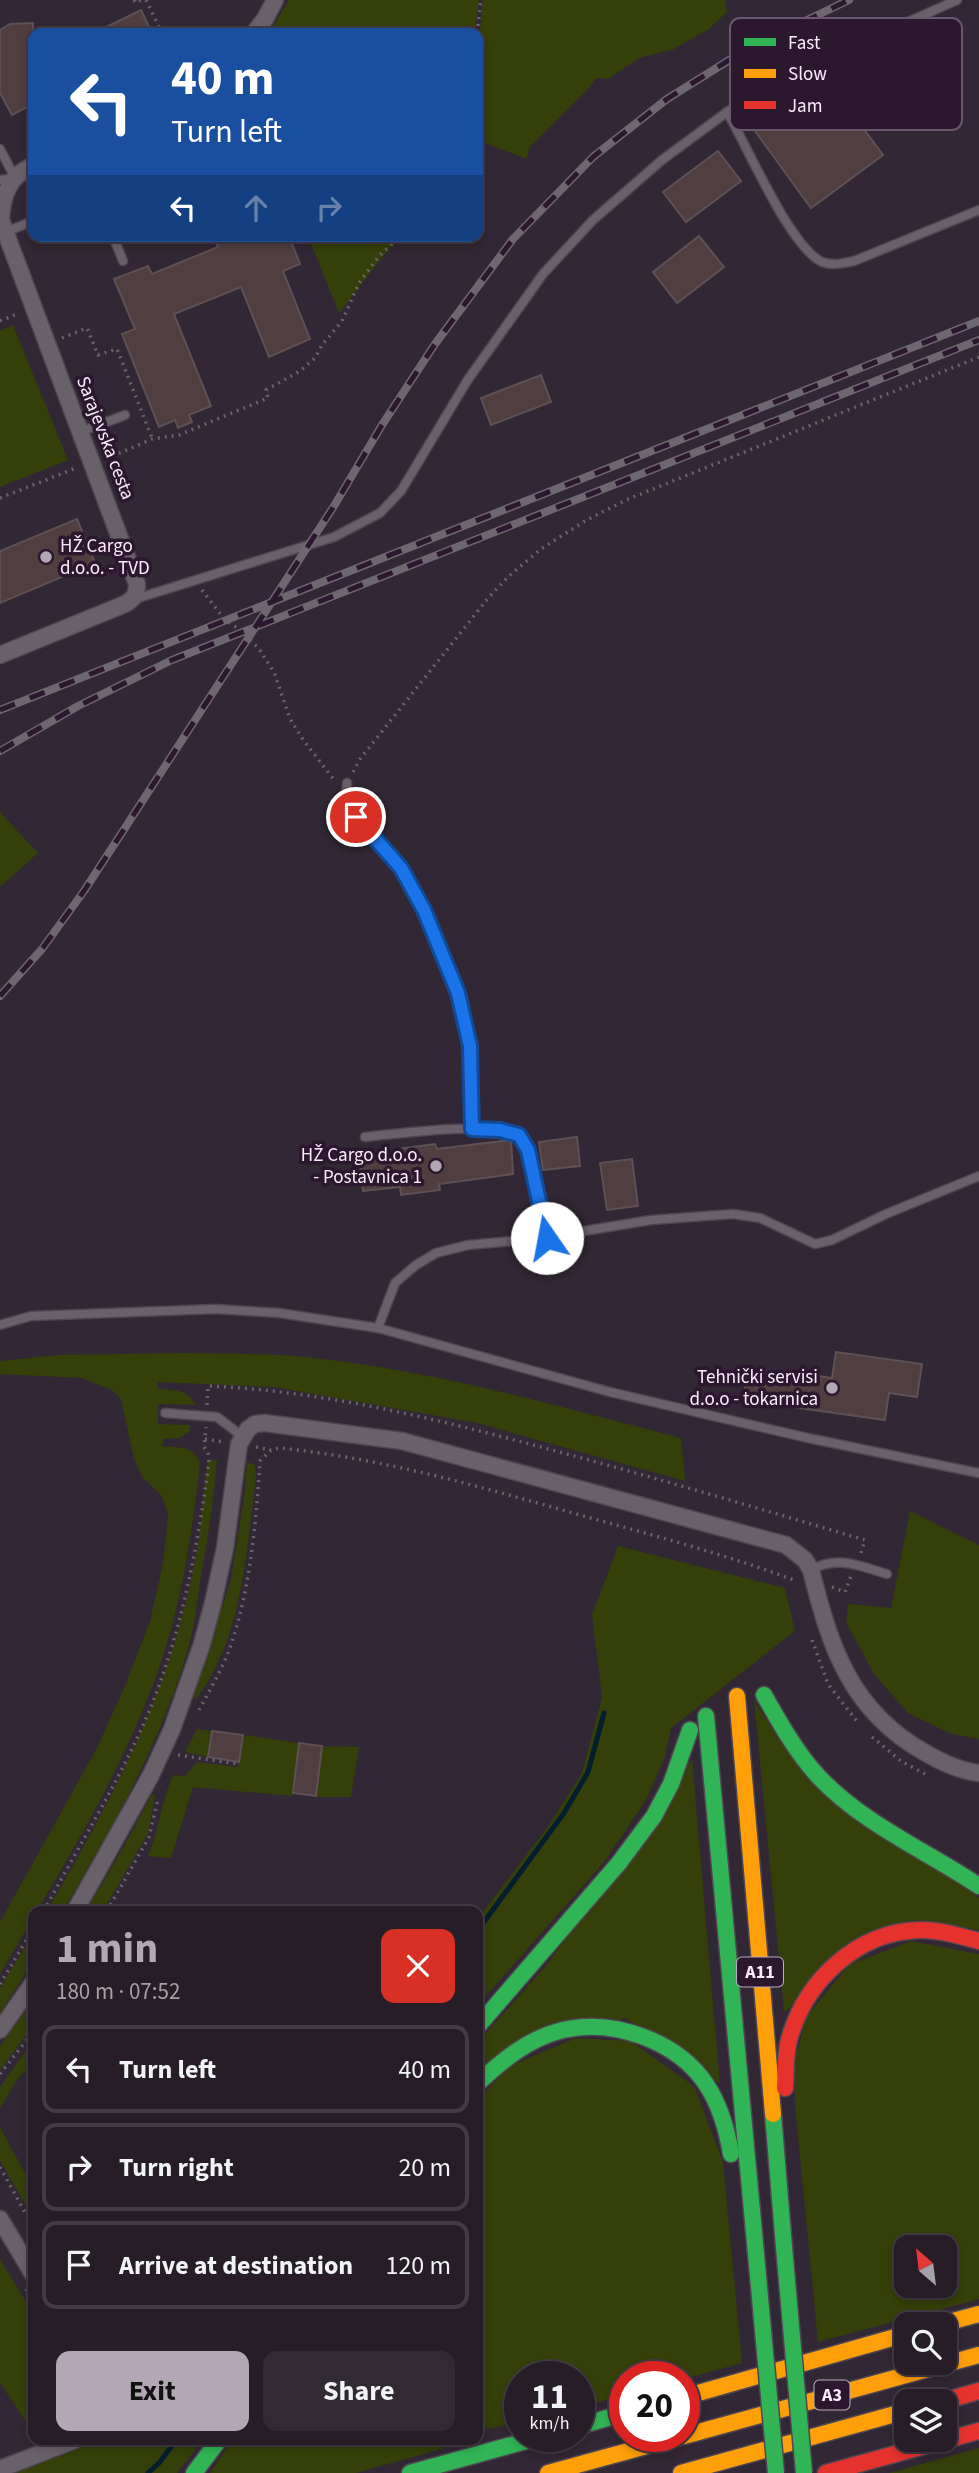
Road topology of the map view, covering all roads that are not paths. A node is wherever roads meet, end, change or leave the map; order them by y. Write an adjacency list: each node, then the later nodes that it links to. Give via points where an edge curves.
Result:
1 (275, 0): 4 (street)
2 (957, 0): 3 (lane)
3 (917, 18)
4 (258, 28)
5 (730, 110): 6 (lane)
6 (727, 112): 7 (lane); 19 (lane, via 593,220 543,274 467,381 401,491 380,513 334,537)
7 (730, 118)
8 (737, 130): 12 (lane, via 792,232 821,261 832,265 854,261)
9 (0, 149): 11 (lane)
10 (28, 169): 11 (street)
11 (8, 179): 14 (street)
12 (979, 210)
13 (28, 222): 14 (lane)
14 (1, 226): 18 (street, Sarajevska cesta)
15 (115, 242): 16 (lane)
16 (123, 261)
17 (125, 415): 18 (lane)
18 (80, 432): 19 (street, Sarajevska cesta, via 137,584)
19 (132, 600): 20 (street)
20 (0, 655)
21 (347, 788): 22 (lane, via 346,799 356,817 401,868 424,910 458,993 470,1046)
22 (472, 1129): 23 (lane); 25 (lane, via 519,1135 528,1150)
23 (365, 1137)
24 (979, 1176): 25 (lane, via 815,1244 760,1218 733,1213 651,1220)
25 (547, 1238): 27 (lane, via 468,1245 436,1253 396,1283)
26 (0, 1325): 27 (lane, via 32,1316 215,1309)
27 (378, 1328): 30 (lane, via 610,1392)
28 (165, 1413): 29 (lane, via 217,1418)
29 (242, 1436): 31 (street, via 255,1424 265,1423 402,1441 786,1545 806,1560); 39 (street, via 223,1559 188,1685 151,1776)
30 (979, 1474)
31 (811, 1570): 32 (lane, via 833,1562); 37 (street, via 829,1638 860,1697 913,1746 954,1767)
32 (887, 1574)
33 (764, 1695): 38 (highway, via 796,1749 824,1783 856,1809)
34 (737, 1696): 46 (highway, A11)
35 (706, 1716): 47 (highway, A11)
36 (690, 1730): 42 (highway, via 654,1816)
37 (979, 1773)
38 (979, 1886)
39 (78, 1906)
40 (979, 1941): 46 (highway, via 911,1930 878,1939 836,1963 803,2002 788,2042 786,2062 796,2203)
41 (28, 1990): 43 (street)
42 (483, 2020)
43 (0, 2030)
44 (483, 2078): 47 (highway, via 513,2051 568,2029 608,2027 632,2032 680,2057 706,2084 723,2118 738,2224)
45 (0, 2219): 48 (street)
46 (784, 2247): 71 (highway, A11, bridge)
47 (756, 2255): 70 (highway, A11, bridge)
48 (28, 2266)
49 (975, 2314): 50 (highway)
50 (957, 2319)
51 (894, 2337): 53 (highway)
52 (979, 2355): 58 (highway, A3)
53 (700, 2392)
54 (979, 2392): 55 (highway)
55 (957, 2398)
56 (894, 2414): 69 (highway, A3)
57 (979, 2431): 72 (highway)
58 (700, 2432)
59 (504, 2435): 60 (highway)
60 (483, 2438)
61 (62, 2445): 65 (street)
62 (215, 2445): 66 (highway)
63 (504, 2447): 67 (highway)
64 (625, 2452): 68 (highway, A3)
65 (0, 2469)
66 (194, 2473)
67 (410, 2473)
68 (548, 2473)
69 (681, 2473)
70 (776, 2473)
71 (804, 2473)
72 (826, 2473)

